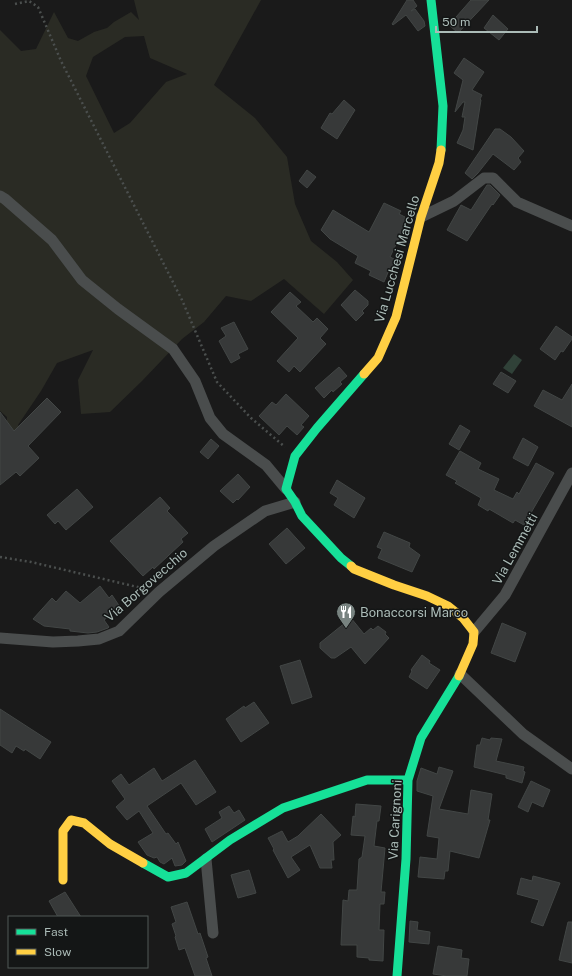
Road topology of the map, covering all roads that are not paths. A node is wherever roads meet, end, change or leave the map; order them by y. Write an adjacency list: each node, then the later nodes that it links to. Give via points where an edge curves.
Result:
1 (431, 0): 3 (street, Via Lucchesi Marcello, via 443,106 442,140 439,163)
2 (0, 196): 6 (street, via 52,240 82,280 118,310 173,349 195,381 210,418 223,434 266,465)
3 (421, 217): 4 (street, via 454,201 484,178 493,178 517,202); 6 (street, Via Lucchesi Marcello, via 396,317 378,358 296,456)
4 (572, 226)
5 (572, 473): 8 (street, Via Lemmetti, via 505,595)
6 (286, 489): 7 (street)
7 (295, 502): 8 (street, via 302,516 354,569 448,606 464,618); 9 (street, Via Borgovecchio, via 265,511 214,546 159,592 119,631 99,639 53,642)
8 (474, 632): 10 (street, Via Carignoni, via 473,644)
9 (0, 638)
10 (460, 674): 11 (street, via 523,734); 12 (street, Via Carignoni, via 422,738)
11 (572, 769)
12 (408, 780): 13 (street, via 367,780 283,808 230,840); 16 (street, Via Carignoni, via 406,859)
13 (206, 858): 14 (street, via 186,873 168,877 110,844 84,823 71,820 63,831); 15 (street)
14 (63, 880)
15 (213, 933)
16 (397, 976)

